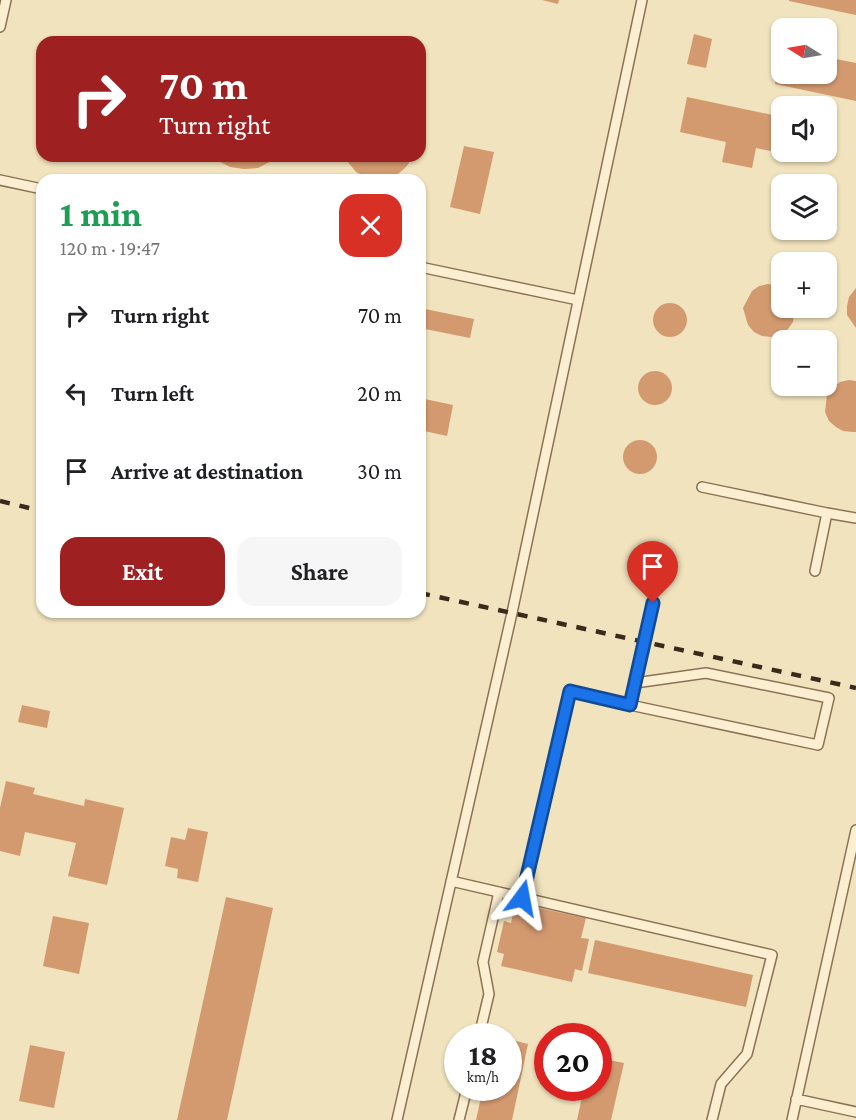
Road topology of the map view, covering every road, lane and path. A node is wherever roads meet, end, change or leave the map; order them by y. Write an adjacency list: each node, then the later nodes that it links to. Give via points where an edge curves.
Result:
1 (6, 0): 3 (lane)
2 (642, 0): 7 (lane)
3 (0, 27)
4 (0, 180): 5 (lane)
5 (36, 188)
6 (426, 268): 7 (lane)
7 (578, 300): 16 (lane)
8 (702, 487): 9 (lane)
9 (827, 513): 10 (lane); 11 (lane)
10 (856, 518)
11 (815, 571)
12 (653, 603): 13 (lane)
13 (635, 683): 14 (lane); 14 (lane, via 706,673 829,698 818,745)
14 (630, 705): 18 (lane, via 570,691)
15 (856, 830): 20 (lane)
16 (451, 881): 17 (lane); 23 (lane)
17 (499, 892): 18 (lane); 19 (lane, via 483,962 489,994)
18 (522, 898): 25 (lane, via 772,955 747,1054 721,1084)
19 (482, 1023)
20 (796, 1099): 22 (lane); 26 (lane)
21 (464, 1101): 24 (lane)
22 (856, 1112)
23 (397, 1120)
24 (459, 1120)
25 (712, 1120)
26 (792, 1120)

